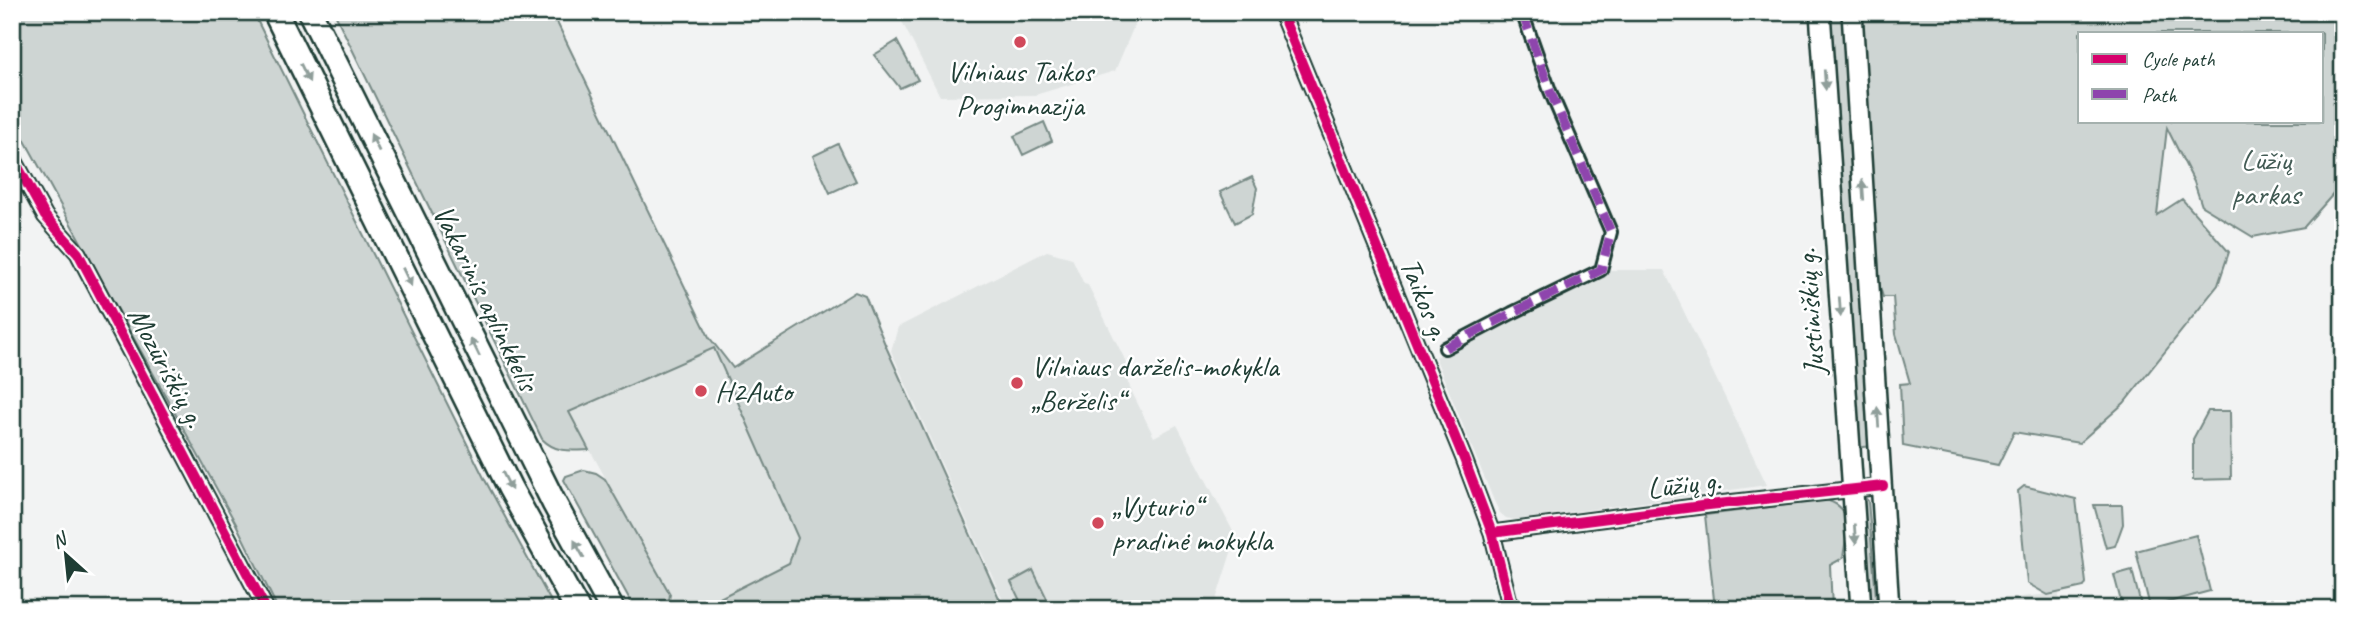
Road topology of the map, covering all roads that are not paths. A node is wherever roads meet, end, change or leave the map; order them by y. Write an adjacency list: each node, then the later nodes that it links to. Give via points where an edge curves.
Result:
1 (275, 12): 13 (highway, Vakarinis aplinkkelis, one-way to 13, via 510,488)
2 (310, 12): 14 (highway, Vakarinis aplinkkelis, one-way to 2, via 554,503)
3 (1282, 12): 11 (street, Taikos g.)
4 (1522, 12): 8 (street, via 1550,91 1611,232 1601,270)
5 (1821, 12): 10 (main road, Justiniškių g., one-way to 10)
6 (1852, 12): 9 (main road, Justiniškių g., one-way to 6)
7 (12, 156): 12 (street, Mozūriškių g., via 45,216 78,253)
8 (1445, 348)
9 (1883, 486): 10 (street, Lūžių g.); 17 (main road, Justiniškių g.)
10 (1852, 488): 11 (street, Lūžių g.); 16 (main road, Justiniškių g., one-way to 16)
11 (1492, 533): 15 (street, Taikos g.)
12 (266, 609)
13 (577, 609)
14 (612, 609)
15 (1511, 609)
16 (1861, 609)
17 (1889, 609)

